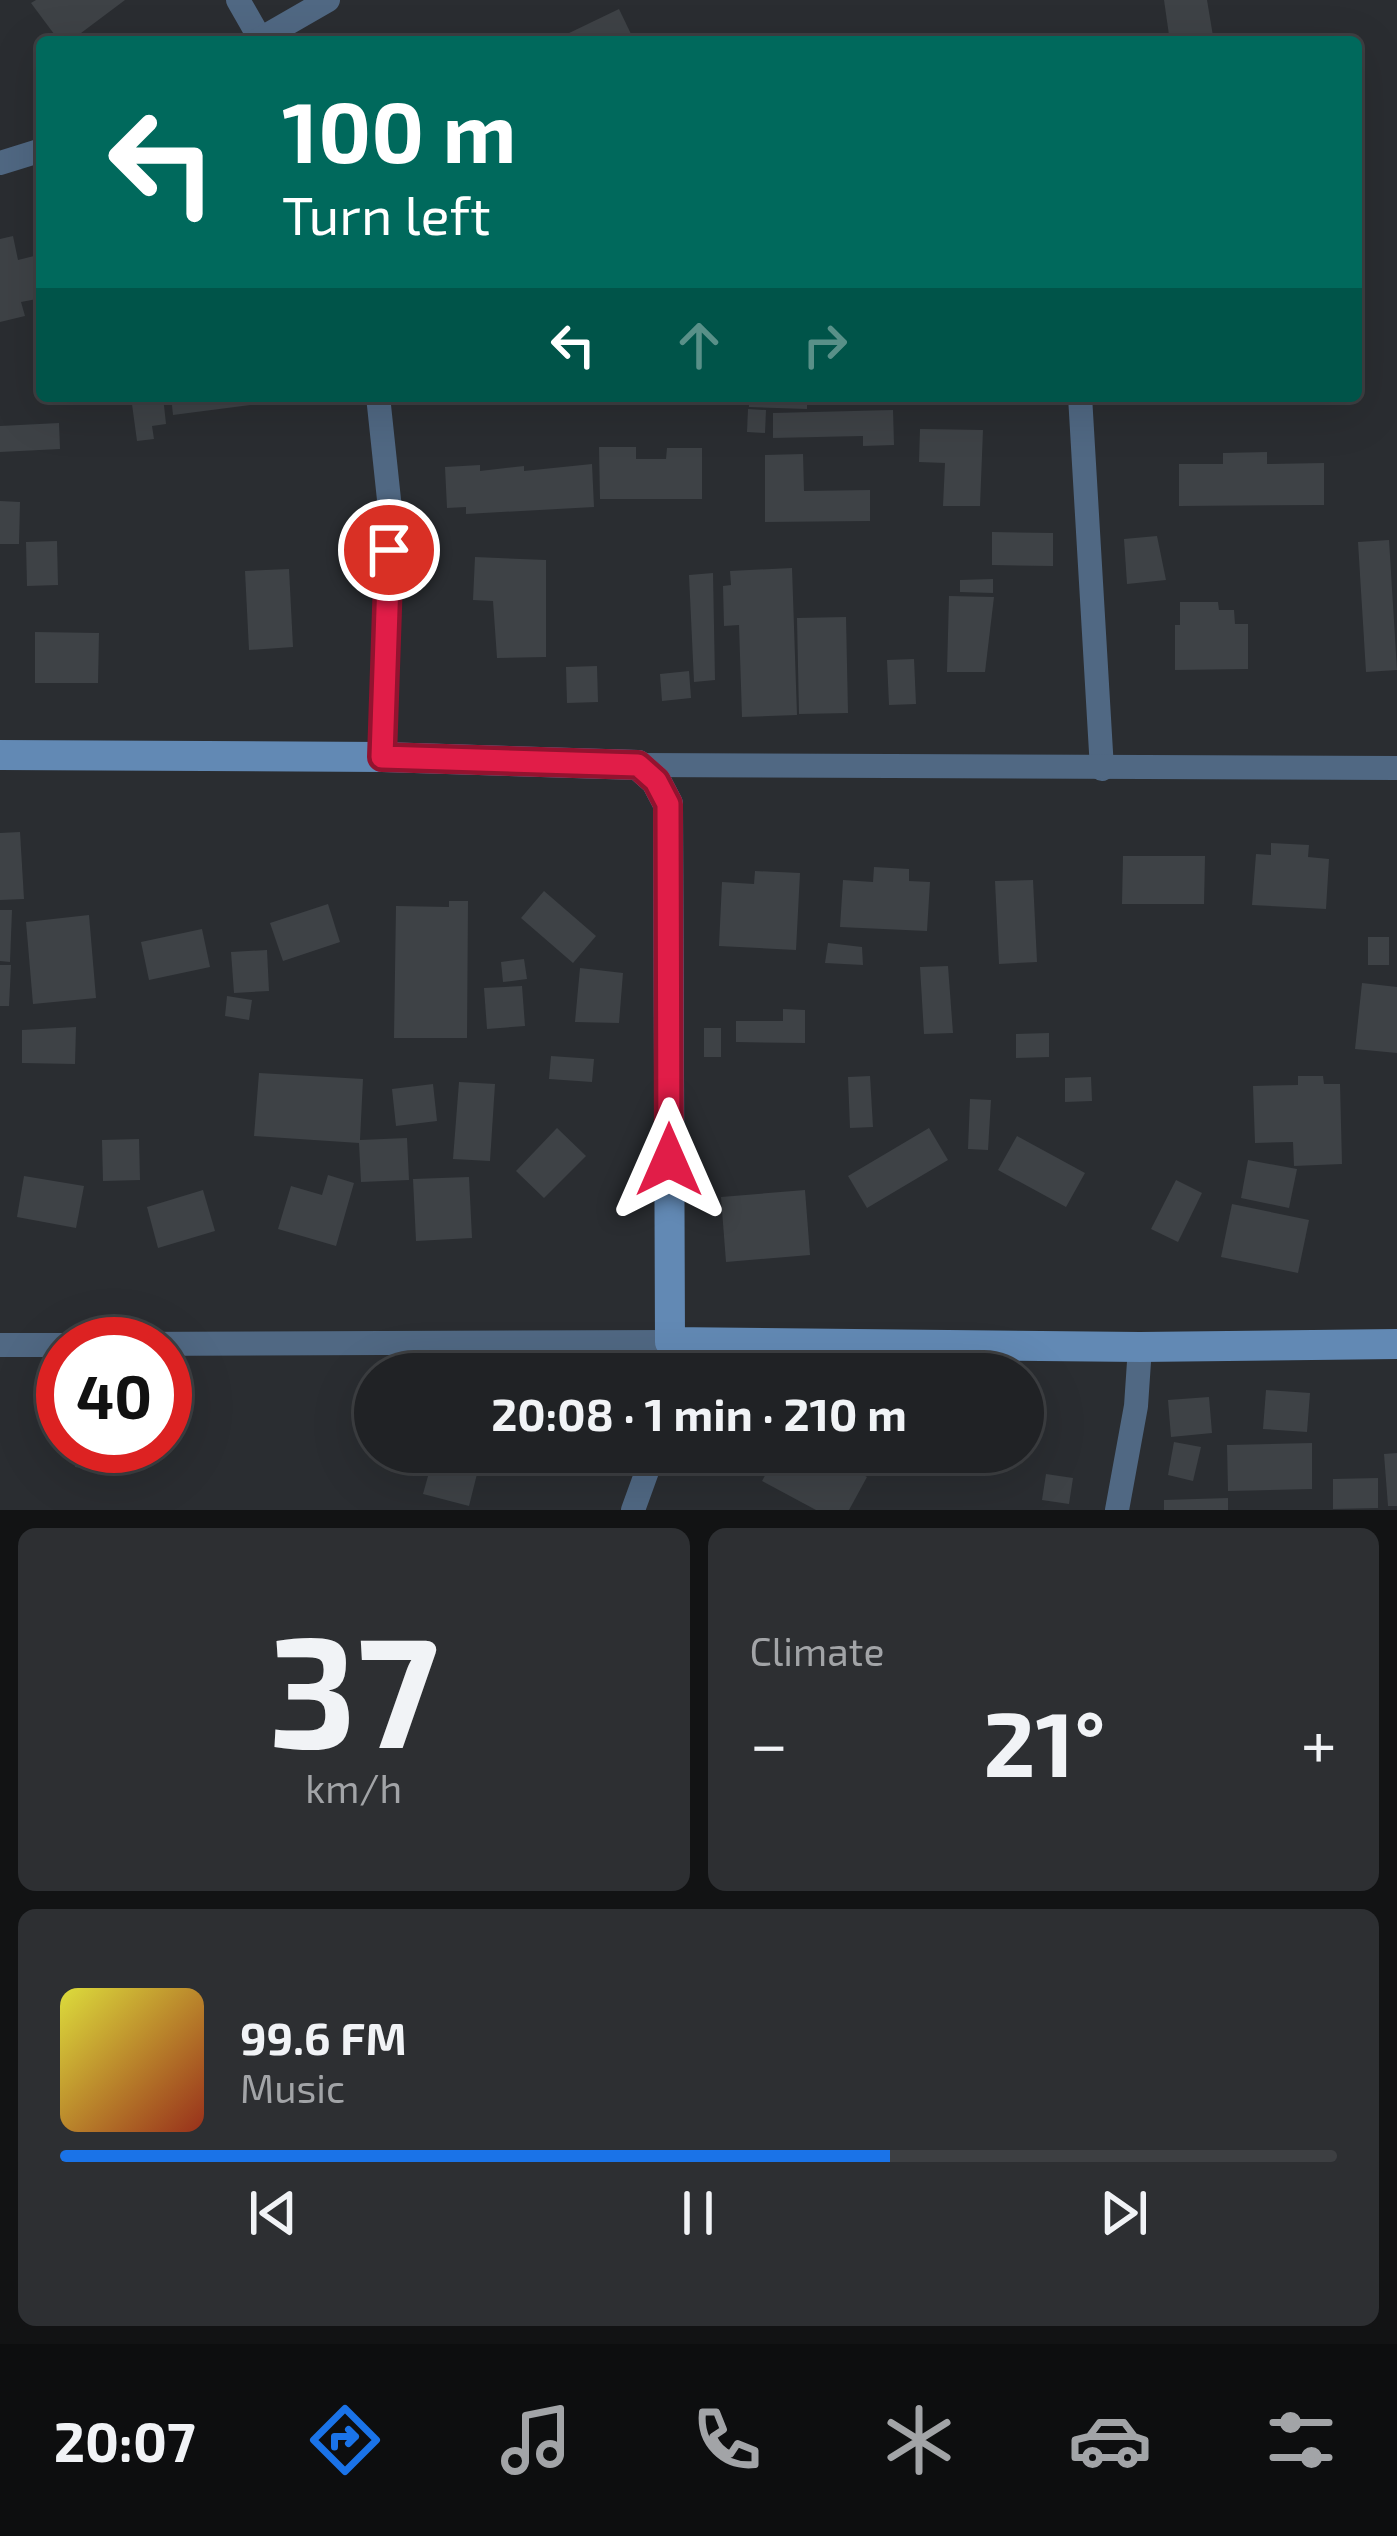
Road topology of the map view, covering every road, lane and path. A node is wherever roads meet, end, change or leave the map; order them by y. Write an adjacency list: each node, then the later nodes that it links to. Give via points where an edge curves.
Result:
1 (238, 0): 3 (street)
2 (328, 0): 4 (street)
3 (256, 36)
4 (267, 36)
5 (36, 151): 6 (street)
6 (0, 163)
7 (379, 402): 10 (street, via 390,508)
8 (1080, 402): 13 (street)
9 (0, 755): 10 (street)
10 (382, 757): 11 (street)
11 (638, 765): 13 (street); 14 (street, via 668,804)
12 (1397, 768): 13 (street)
13 (1102, 769)
14 (670, 1342): 15 (street); 19 (street); 20 (street)
15 (192, 1344)
16 (1397, 1344): 19 (street)
17 (0, 1345): 18 (street)
18 (36, 1345)
19 (1140, 1347): 23 (street)
20 (669, 1353)
21 (646, 1473): 22 (street)
22 (633, 1510)
23 (1117, 1510)

